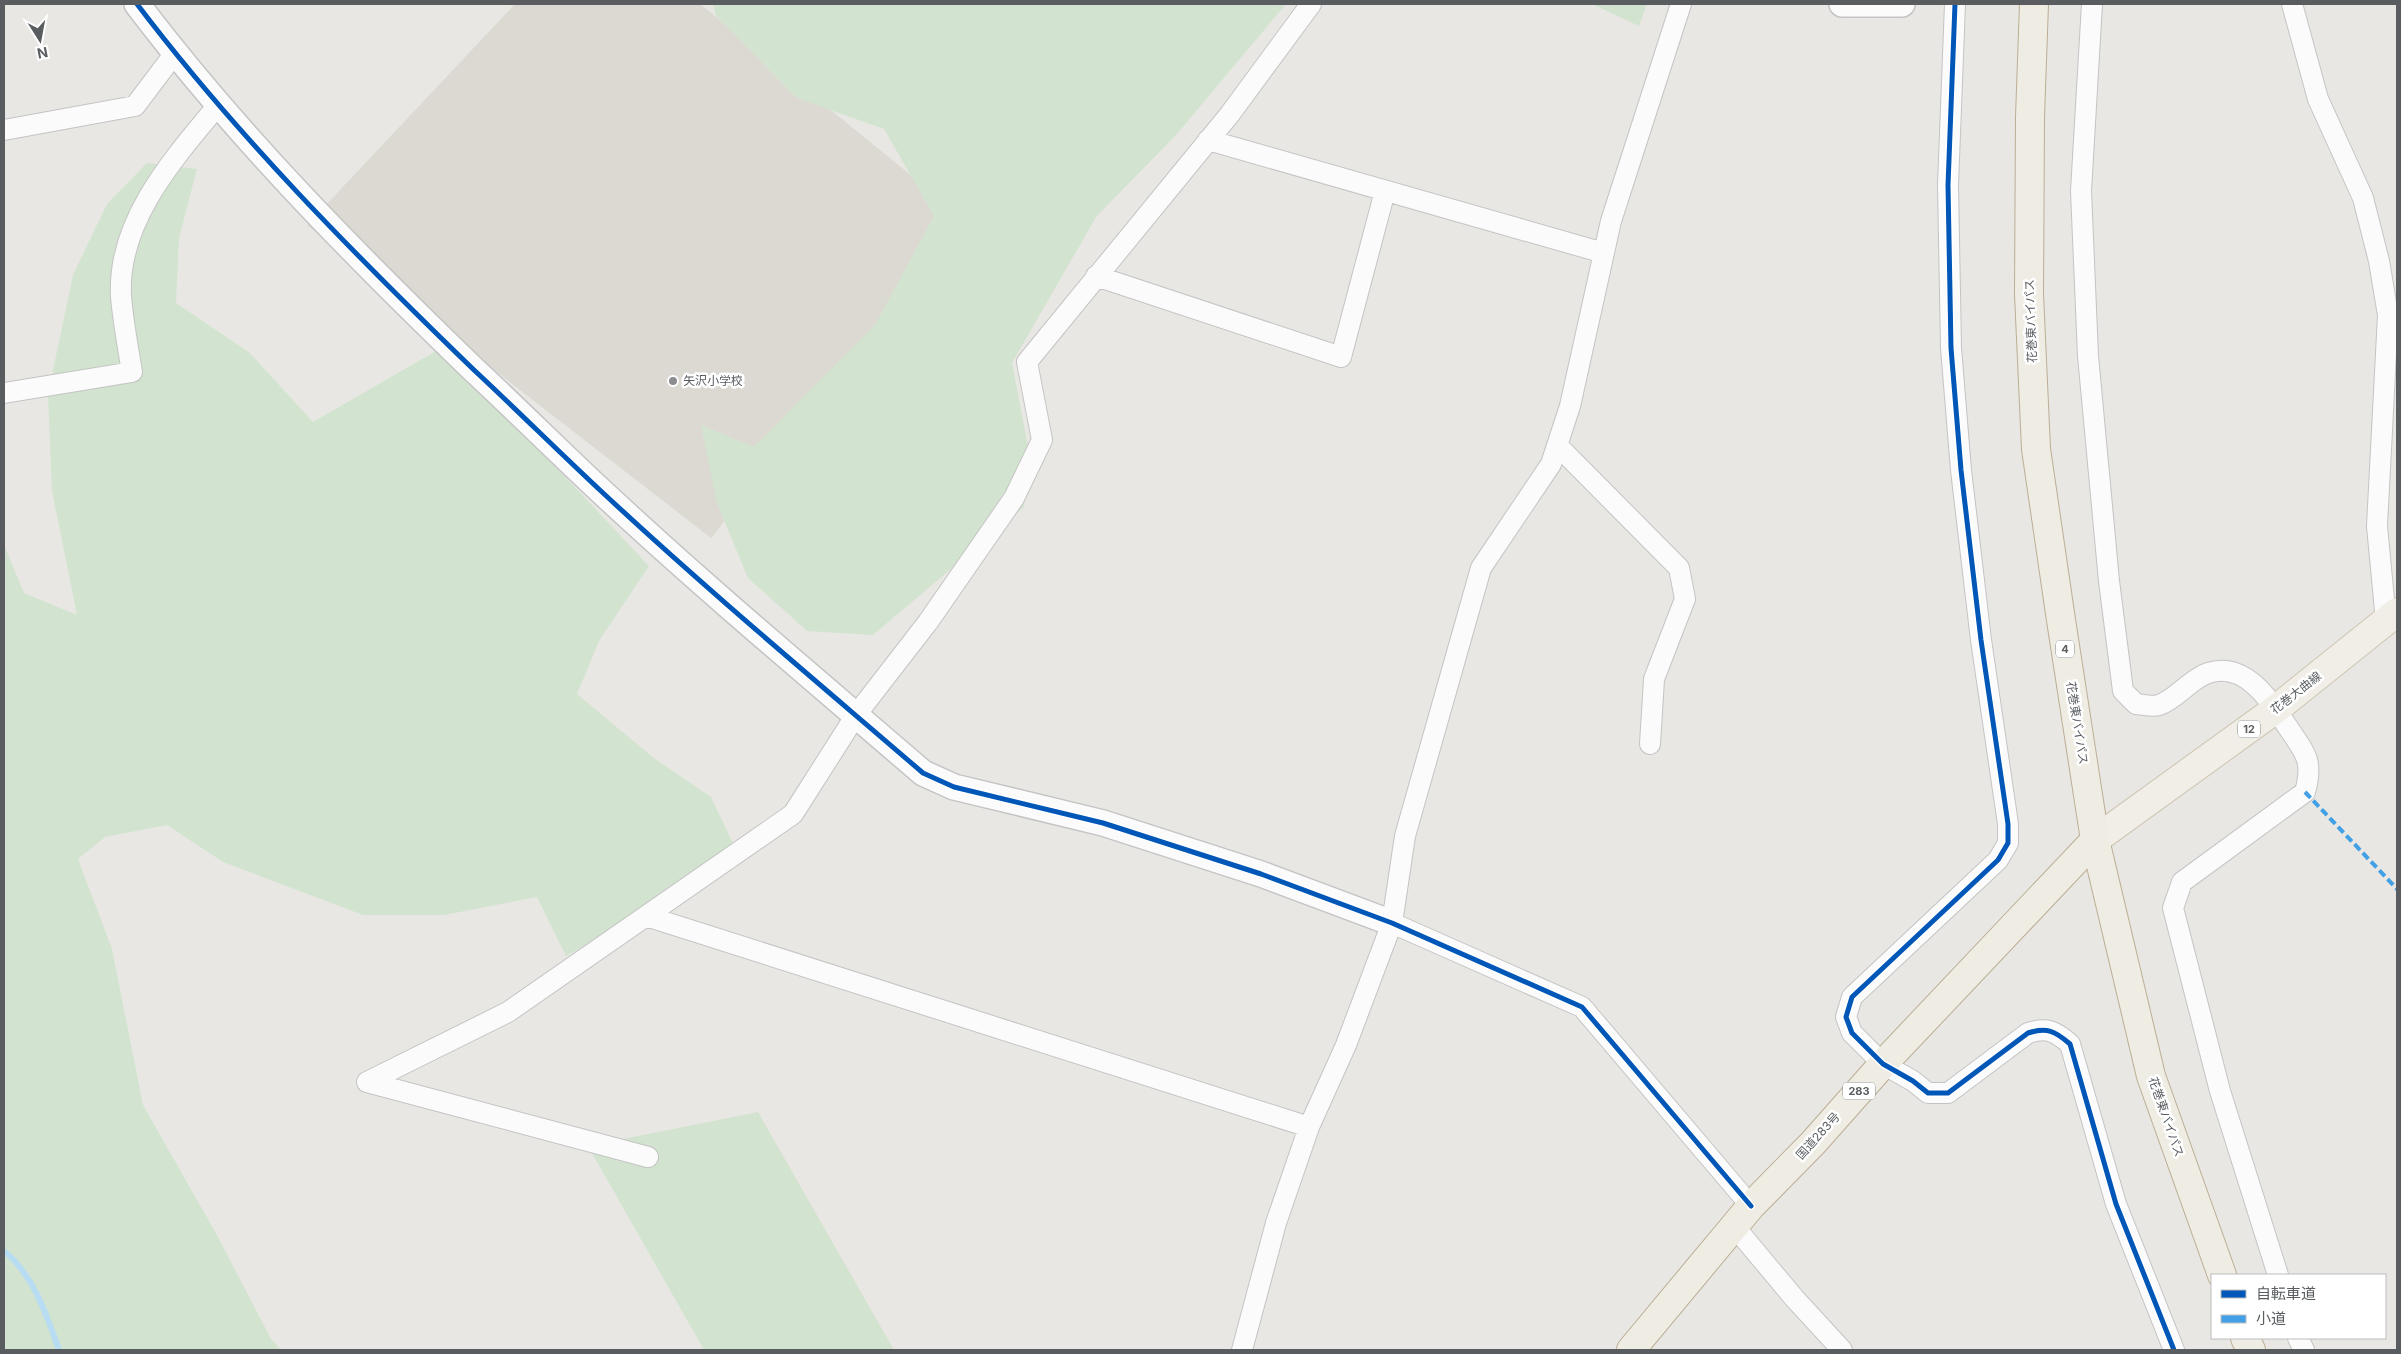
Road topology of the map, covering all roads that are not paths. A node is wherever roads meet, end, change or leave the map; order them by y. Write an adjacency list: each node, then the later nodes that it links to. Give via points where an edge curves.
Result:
1 (137, 4): 10 (street)
2 (1311, 4): 13 (street)
3 (1681, 4): 15 (street, via 1611,220)
4 (1842, 4): 5 (street)
5 (1902, 4)
6 (1955, 4): 26 (street, via 1948,185 1951,348 1962,480 2008,843 1998,860 1852,997 1846,1017 1852,1033)
7 (2034, 4): 23 (highway, 花巻東バイパス / 4, via 2030,294 2036,449)
8 (2092, 4): 20 (street, via 2081,191 2088,346 2109,581 2123,690 2136,704 2159,705 2208,674 2229,671 2252,681)
9 (2292, 4): 19 (street, via 2318,99 2363,198 2388,315 2377,526)
10 (175, 53): 11 (street); 12 (street, via 135,106)
11 (219, 104): 17 (street, via 165,168 134,227 123,263 121,296 132,372); 21 (street, via 370,270 602,492)
12 (4, 130)
13 (1208, 140): 14 (street); 16 (street)
14 (1386, 191): 15 (street); 16 (street, via 1341,357)
15 (1604, 253): 18 (street, via 1570,406)
16 (1096, 276): 21 (street, via 1026,362 1042,440 1014,498 928,622)
17 (4, 393)
18 (1557, 445): 22 (street, via 1679,568 1685,599 1654,679); 25 (street, via 1551,464 1481,568 1405,836)
19 (2392, 616): 20 (main road, 花巻大曲線 / 12)
20 (2276, 709): 23 (main road, 花巻大曲線 / 12); 31 (street, via 2305,753 2310,767 2305,792 2182,882 2173,908 2220,1091)
21 (856, 715): 24 (street, via 793,814); 25 (street, via 923,773 954,787 1103,823 1262,874)
22 (1650, 744)
23 (2095, 840): 26 (highway, 国道283号 / 283); 30 (highway, 花巻東バイパス / 4, via 2151,1076)
24 (646, 916): 27 (street); 28 (street, via 508,1012 367,1082)
25 (1392, 923): 27 (street, via 1346,1044); 29 (street, via 1582,1007)
26 (1883, 1064): 29 (highway, 国道283号 / 283); 35 (street, via 1928,1093 1948,1093 2028,1033 2042,1029 2057,1033 2070,1044 2116,1204)
27 (1309, 1127): 32 (street, via 1276,1223)
28 (648, 1157)
29 (1743, 1216): 33 (highway, 国道283号 / 283); 34 (street, via 1795,1299)
30 (2222, 1274)
31 (2278, 1274)
32 (1242, 1350)
33 (1631, 1350)
34 (1842, 1350)
35 (2174, 1350)

